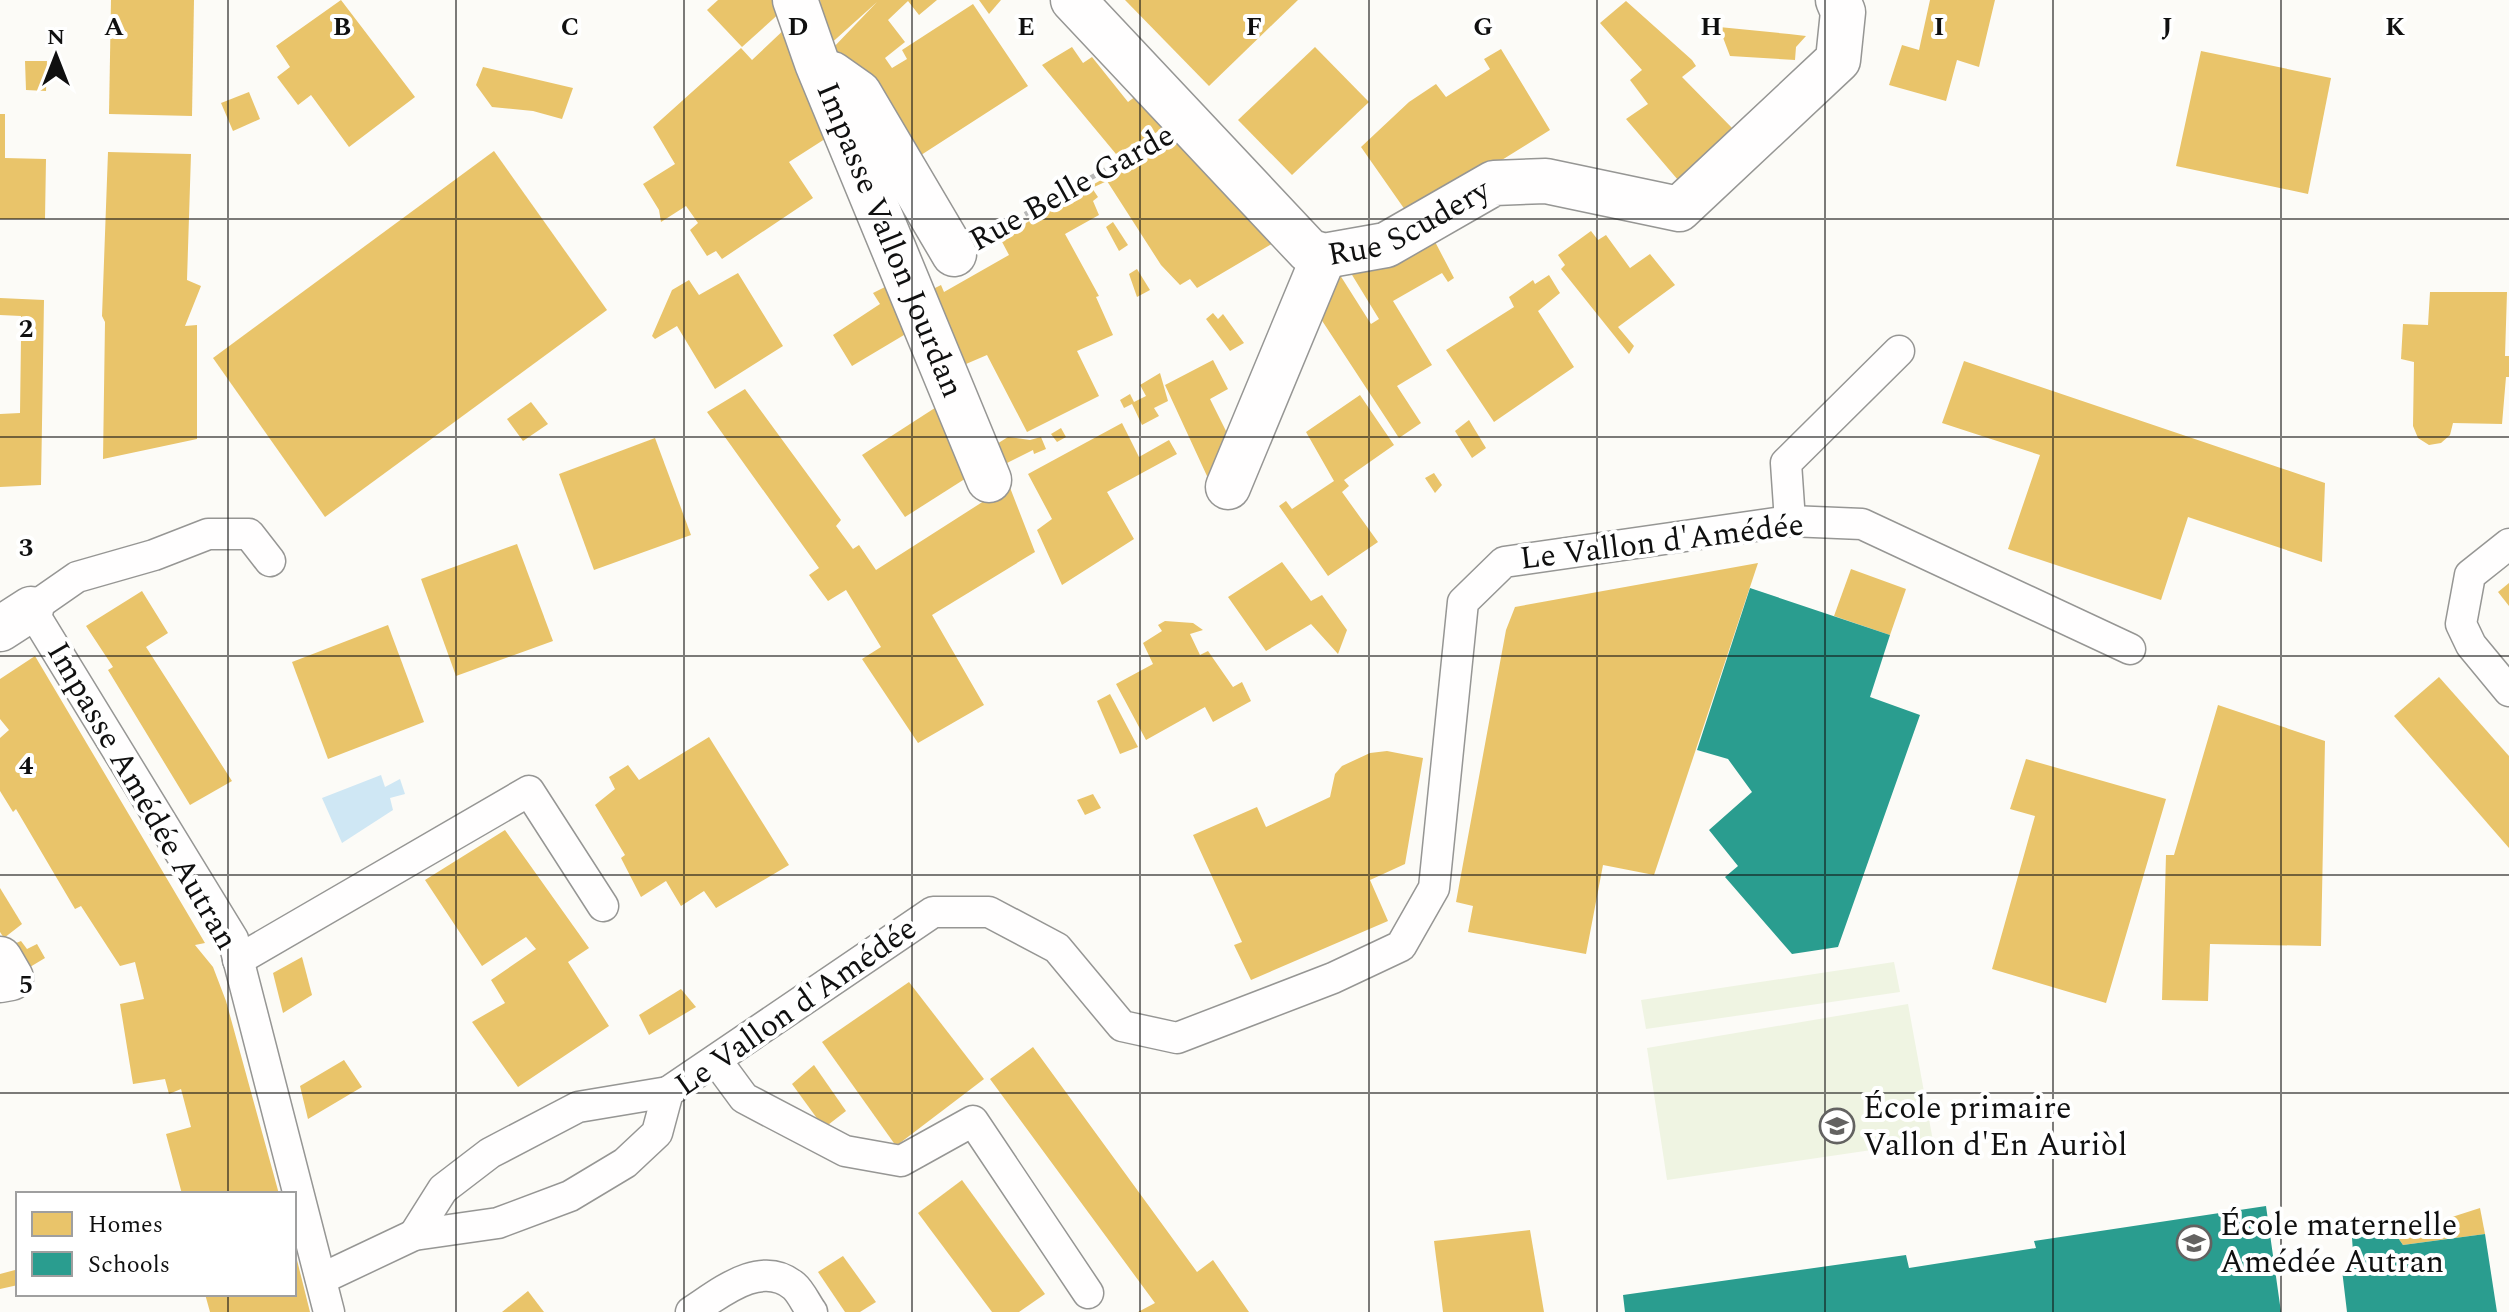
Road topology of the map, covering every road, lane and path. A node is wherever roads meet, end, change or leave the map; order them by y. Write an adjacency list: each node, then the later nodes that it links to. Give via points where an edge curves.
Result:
1 (795, 0): 4 (street, Impasse Vallon Jourdan)
2 (1073, 0): 5 (street, Rue Scudery)
3 (1838, 0): 7 (street, Rue Scudery, via 1843,12 1838,60 1679,209 1546,181 1494,183 1386,245)
4 (817, 63): 6 (street, Rue Belle Garde, via 859,93); 9 (street, Impasse Vallon Jourdan)
5 (1189, 124): 6 (path, Rue Belle Garde); 7 (street, Rue Scudery, via 1309,251)
6 (954, 254)
7 (1324, 256): 10 (street)
8 (1899, 351): 11 (lane, via 1786,463)
9 (989, 480)
10 (1228, 487)
11 (1790, 521): 15 (lane, Le Vallon d'Amédée, via 1862,524); 21 (lane, Le Vallon d'Amédée, via 1504,562 1463,602 1434,888 1401,946 1177,1038 1122,1026 1057,948 989,912 933,912)
12 (2509, 544): 16 (lane, via 2470,575 2461,624 2471,645)
13 (270, 561): 14 (lane, via 249,534 208,534 77,577)
14 (16, 619): 19 (lane, Impasse Amédée Autran, via 233,939)
15 (2130, 649)
16 (2509, 691)
17 (603, 906): 19 (lane, via 529,791)
18 (0, 959): 20 (street, via 11,978)
19 (238, 960): 24 (lane, Impasse Amédée Autran)
20 (0, 980)
21 (716, 1060): 22 (lane, Le Vallon d'Amédée); 25 (lane, via 744,1098 845,1151 901,1161 973,1121)
22 (668, 1092): 23 (lane, via 578,1107 490,1153 443,1189); 23 (lane, Le Vallon d'Amédée, via 657,1133 625,1163 570,1196 498,1223)
23 (414, 1235): 24 (lane, Le Vallon d'Amédée)
24 (321, 1279): 26 (lane, Impasse Amédée Autran)
25 (1088, 1293)
26 (329, 1312)
27 (691, 1312): 28 (lane, via 741,1280 769,1276 793,1286)
28 (812, 1312)

